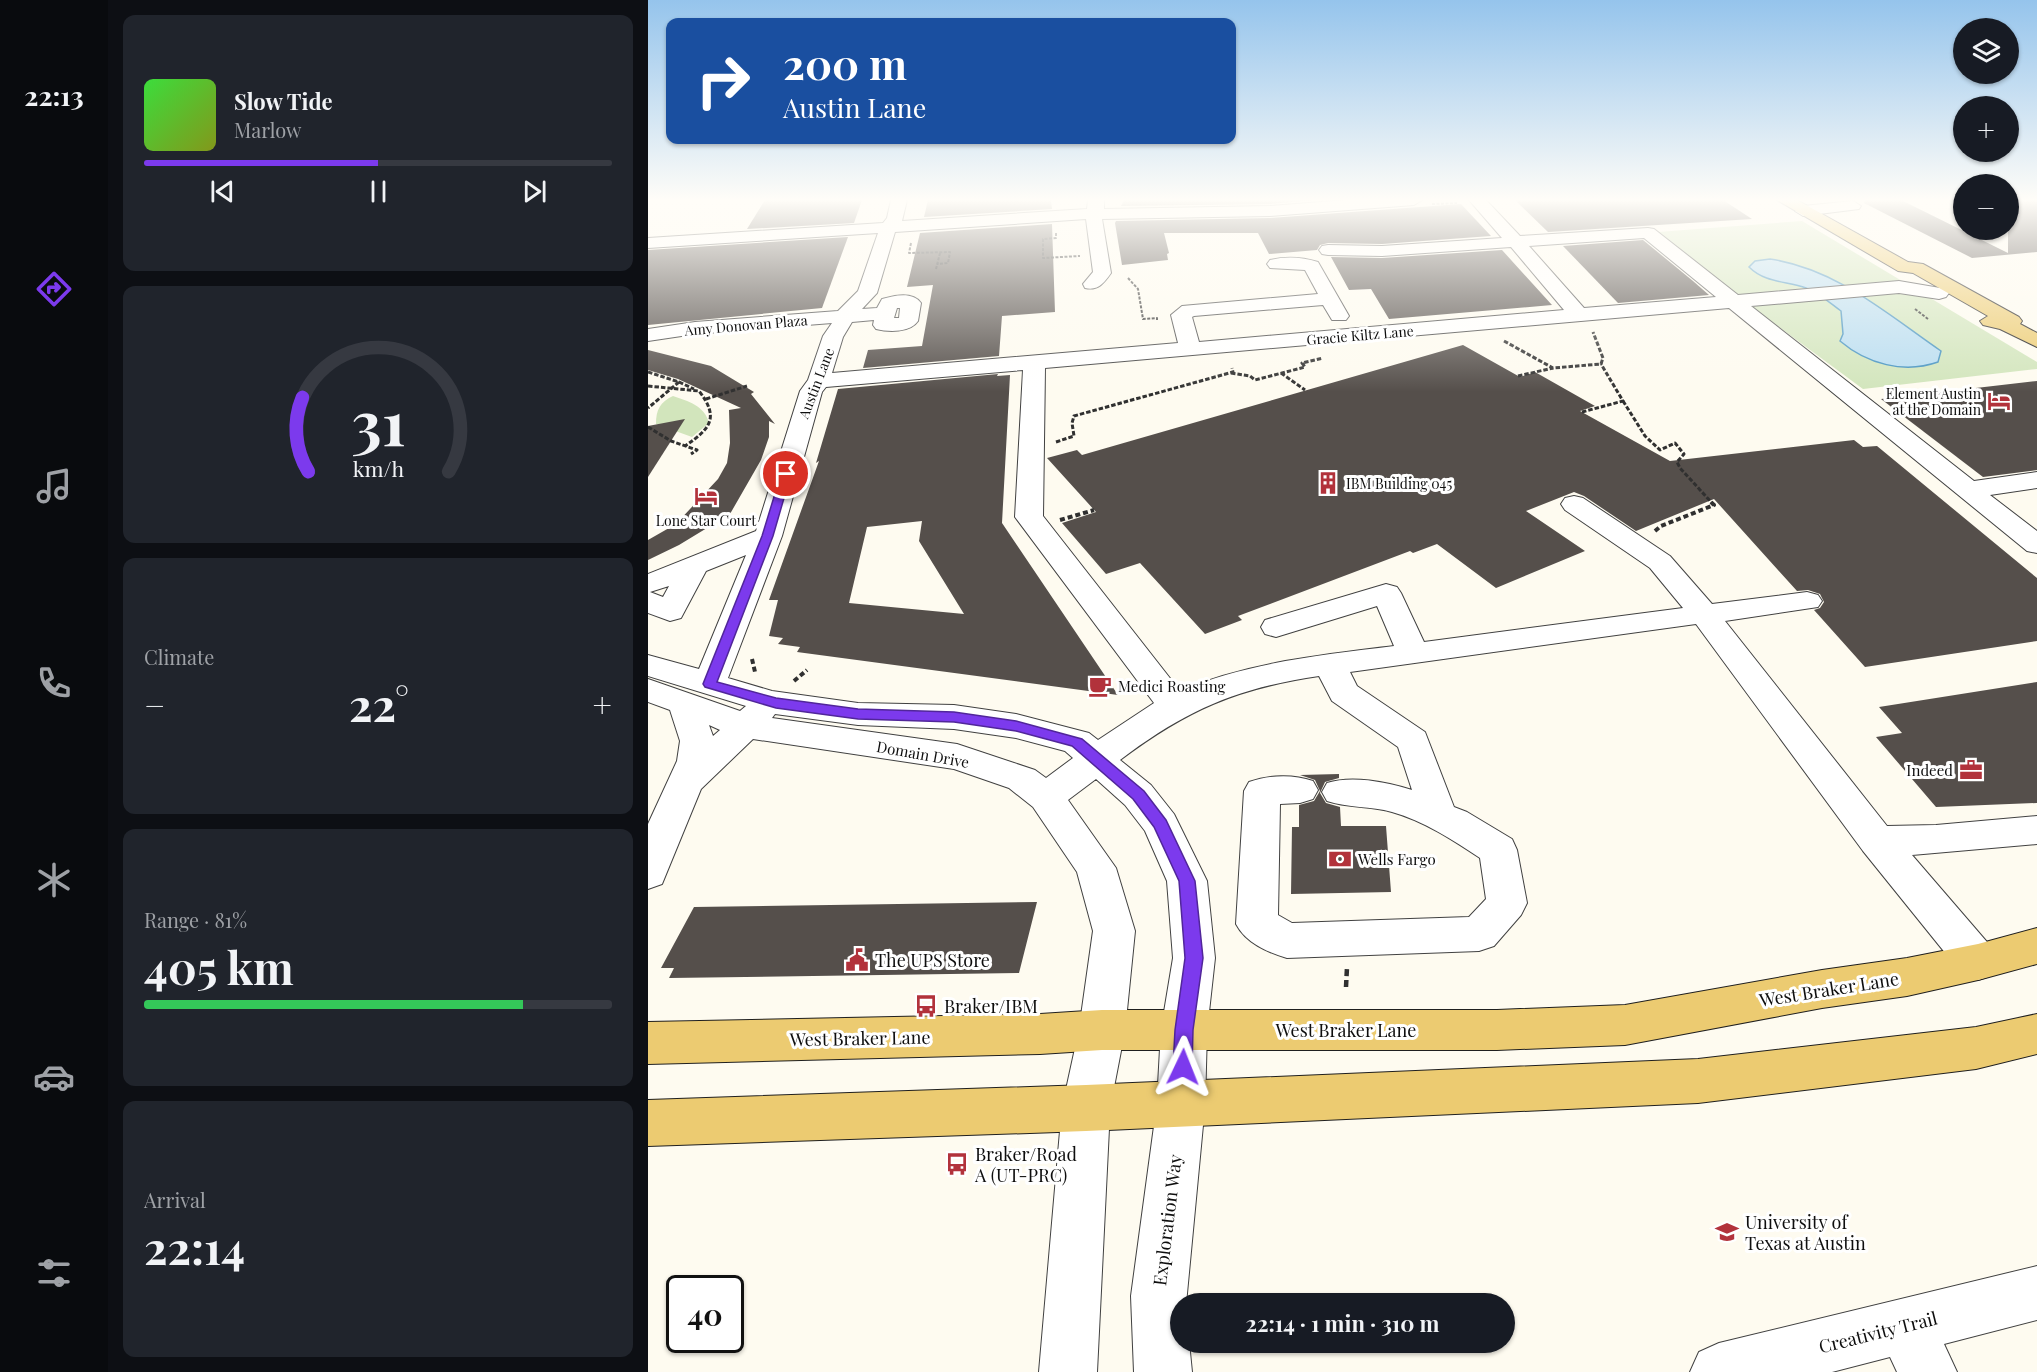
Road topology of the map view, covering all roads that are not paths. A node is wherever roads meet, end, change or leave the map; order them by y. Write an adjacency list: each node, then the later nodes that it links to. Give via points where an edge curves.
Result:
1 (876, 264): 15 (street, Austin Lane, via 867,293)
2 (1101, 264): 9 (street, via 1102,273)
3 (1306, 264): 11 (street, via 1312,266)
4 (1542, 264): 14 (street)
5 (1546, 264): 16 (street)
6 (1688, 264): 12 (street)
7 (1886, 264): 8 (main road)
8 (1906, 277): 10 (street, Gracie Kiltz Lane); 12 (street, Gracie Kiltz Lane, via 1864,290); 17 (main road, via 1917,268 2012,321)
9 (1092, 284)
10 (1939, 293): 17 (main road, via 1993,323)
11 (1330, 299): 19 (street); 21 (street, via 1189,310 1181,315)
12 (1736, 302): 16 (street, Gracie Kiltz Lane); 24 (street)
13 (885, 313): 15 (street, Amy Donovan Plaza)
14 (1579, 315): 16 (street, Gracie Kiltz Lane); 19 (street, Gracie Kiltz Lane)
15 (844, 316): 18 (street, Amy Donovan Plaza); 23 (street, Austin Lane, via 833,336)
16 (1597, 322)
17 (2006, 324): 20 (main road)
18 (648, 335)
19 (1350, 336): 21 (street, Gracie Kiltz Lane, via 1313,339 1319,350 1311,356)
20 (2037, 341)
21 (1194, 358): 22 (street)
22 (1034, 364): 23 (street); 45 (street, via 1029,518)
23 (819, 381): 31 (street, Austin Lane, via 811,391)
24 (1915, 447): 25 (street); 27 (street)
25 (1884, 451)
26 (2037, 480): 27 (street)
27 (1968, 490): 30 (street)
28 (1574, 504): 37 (street, via 1660,562)
29 (2037, 517): 30 (street)
30 (2006, 521): 32 (street)
31 (768, 536): 33 (street); 43 (street, Austin Lane)
32 (2037, 545)
33 (695, 565): 34 (street); 35 (street, via 670,612)
34 (648, 584)
35 (648, 601)
36 (1807, 601): 37 (street)
37 (1704, 614): 39 (street); 53 (street)
38 (1276, 627): 39 (street, via 1386,593)
39 (1414, 654): 40 (street)
40 (1330, 664): 45 (street, via 1250,678); 51 (street, via 1344,693 1413,741)
41 (648, 666): 43 (street, Domain Drive)
42 (648, 690): 43 (street, Domain Drive)
43 (697, 693): 44 (street, Domain Drive); 47 (street, via 695,760)
44 (769, 704): 46 (street, Domain Drive, via 858,714 954,717 1016,726 1077,742); 47 (street); 50 (street, Domain Drive, via 957,757 1022,779)
45 (1175, 707): 46 (street)
46 (1098, 760): 50 (street); 58 (street, Domain Drive, via 1138,795 1161,824 1187,881 1194,958)
47 (686, 783): 54 (street)
48 (1281, 791): 51 (street, via 1257,924 1287,942 1479,934 1507,903 1498,850)
49 (1340, 792): 51 (street, via 1397,799)
50 (1046, 797): 57 (street, Domain Drive, via 1096,868 1114,931)
51 (1439, 816)
52 (2037, 830): 53 (street, via 1936,840)
53 (1877, 841): 56 (street)
54 (648, 868)
55 (2037, 946): 56 (main road, West Braker Lane)
56 (1978, 962): 58 (main road, West Braker Lane, via 1625,1025 1497,1030)
57 (1102, 1030): 58 (main road, West Braker Lane); 60 (main road, West Braker Lane); 62 (street, Domain Drive)
58 (1184, 1030): 61 (street, Domain Drive)
59 (2037, 1034): 61 (main road, via 1976,1048 1698,1081)
60 (648, 1043)
61 (1181, 1104): 62 (main road); 67 (street, Exploration Way, via 1158,1296)
62 (1086, 1108): 63 (main road); 66 (street)
63 (648, 1123)
64 (2037, 1293): 65 (street, Creativity Trail)
65 (1915, 1349): 68 (street, Creativity Trail)
66 (1068, 1372)
67 (1163, 1372)
68 (1719, 1372)

